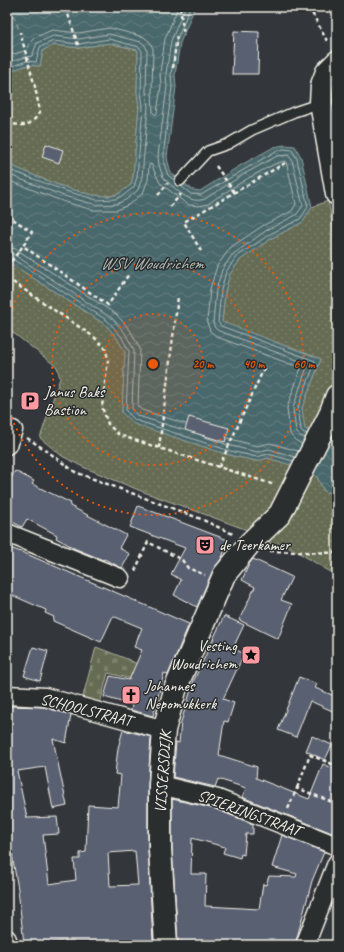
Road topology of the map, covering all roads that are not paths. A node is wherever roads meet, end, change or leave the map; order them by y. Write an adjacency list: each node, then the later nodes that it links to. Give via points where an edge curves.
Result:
1 (337, 62): 2 (street, via 327,72 322,85)
2 (322, 103): 3 (lane, via 294,112 208,151); 4 (street)
3 (180, 181)
4 (337, 194)
5 (337, 396): 9 (street, VISSERSDIJK, via 280,514 250,542 224,575 176,687)
6 (7, 533): 7 (street)
7 (120, 578)
8 (7, 695): 9 (street, SCHOOLSTRAAT, via 46,698)
9 (164, 730): 10 (street, VISSERSDIJK)
10 (160, 785): 11 (street, SPIERINGSTRAAT, via 218,799); 15 (street, VISSERSDIJK, via 160,849)
11 (337, 846)
12 (337, 863): 16 (street)
13 (7, 939): 14 (street)
14 (8, 945)
15 (166, 945)
16 (305, 945)

